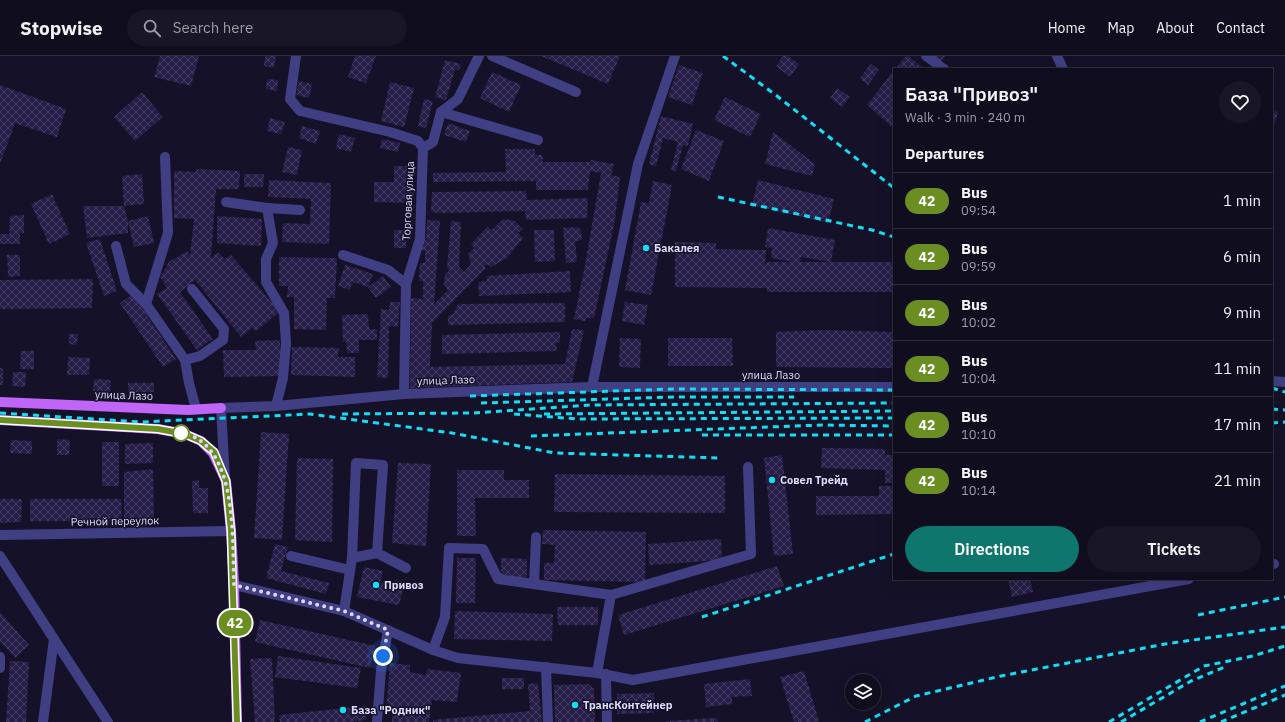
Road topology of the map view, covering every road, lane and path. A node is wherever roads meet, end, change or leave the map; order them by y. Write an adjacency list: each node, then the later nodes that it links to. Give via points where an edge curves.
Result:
1 (296, 56): 12 (street, Торговая улица, via 290,99 300,111 390,132 418,141)
2 (479, 56): 10 (street, via 458,99)
3 (492, 56): 9 (street)
4 (675, 56): 25 (street, via 638,164)
5 (926, 56): 7 (street)
6 (1056, 56): 8 (street)
7 (943, 68)
8 (1062, 68)
9 (576, 92)
10 (441, 112): 11 (street); 12 (street, via 433,142)
11 (538, 140)
12 (423, 148): 19 (street, Торговая улица, via 420,239)
13 (165, 157): 21 (street, via 168,233)
14 (226, 202): 15 (street)
15 (267, 208): 16 (street); 29 (street, via 273,243 266,259 266,282 284,313 286,343 283,378)
16 (300, 210)
17 (116, 246): 21 (street, via 126,284)
18 (343, 255): 19 (street, via 388,270)
19 (406, 284): 27 (street, Торговая улица)
20 (192, 289): 22 (street, via 224,330 223,340 200,356)
21 (146, 304): 22 (street)
22 (185, 360): 31 (street, via 188,383)
23 (1273, 381): 24 (street)
24 (1285, 382)
25 (592, 387): 26 (street, улица Лазо); 27 (street, улица Лазо)
26 (893, 387)
27 (404, 394): 29 (street, улица Лазо)
28 (0, 402): 31 (main road, улица Лазо)
29 (276, 406): 30 (street, улица Лазо)
30 (221, 408): 31 (main road, улица Лазо); 34 (street)
31 (196, 409)
32 (0, 420): 34 (main road, via 158,429 185,434 201,441 214,452)
33 (748, 467): 47 (street, via 751,554)
34 (226, 481): 35 (main road)
35 (231, 531): 36 (street, Речной переулок); 46 (main road)
36 (0, 535)
37 (536, 537): 45 (street)
38 (377, 553): 41 (street); 41 (street, via 383,465 356,463); 42 (street)
39 (0, 556): 50 (street)
40 (291, 556): 43 (street)
41 (352, 558): 43 (street)
42 (406, 568)
43 (350, 570): 48 (street)
44 (1184, 580): 55 (street, via 633,680)
45 (534, 584): 47 (street); 51 (street, via 498,580 483,549 449,548 445,616)
46 (234, 585): 48 (street); 58 (main road)
47 (611, 595): 55 (street)
48 (344, 611): 49 (street)
49 (388, 630): 51 (street); 59 (street, via 381,670)
50 (54, 639): 56 (street); 57 (street)
51 (433, 650): 53 (street, via 458,658)
52 (0, 657): 54 (street)
53 (546, 667): 55 (street); 60 (street)
54 (0, 668)
55 (601, 673): 61 (street)
56 (43, 722)
57 (108, 722)
58 (237, 722)
59 (377, 722)
60 (548, 722)
61 (608, 722)

